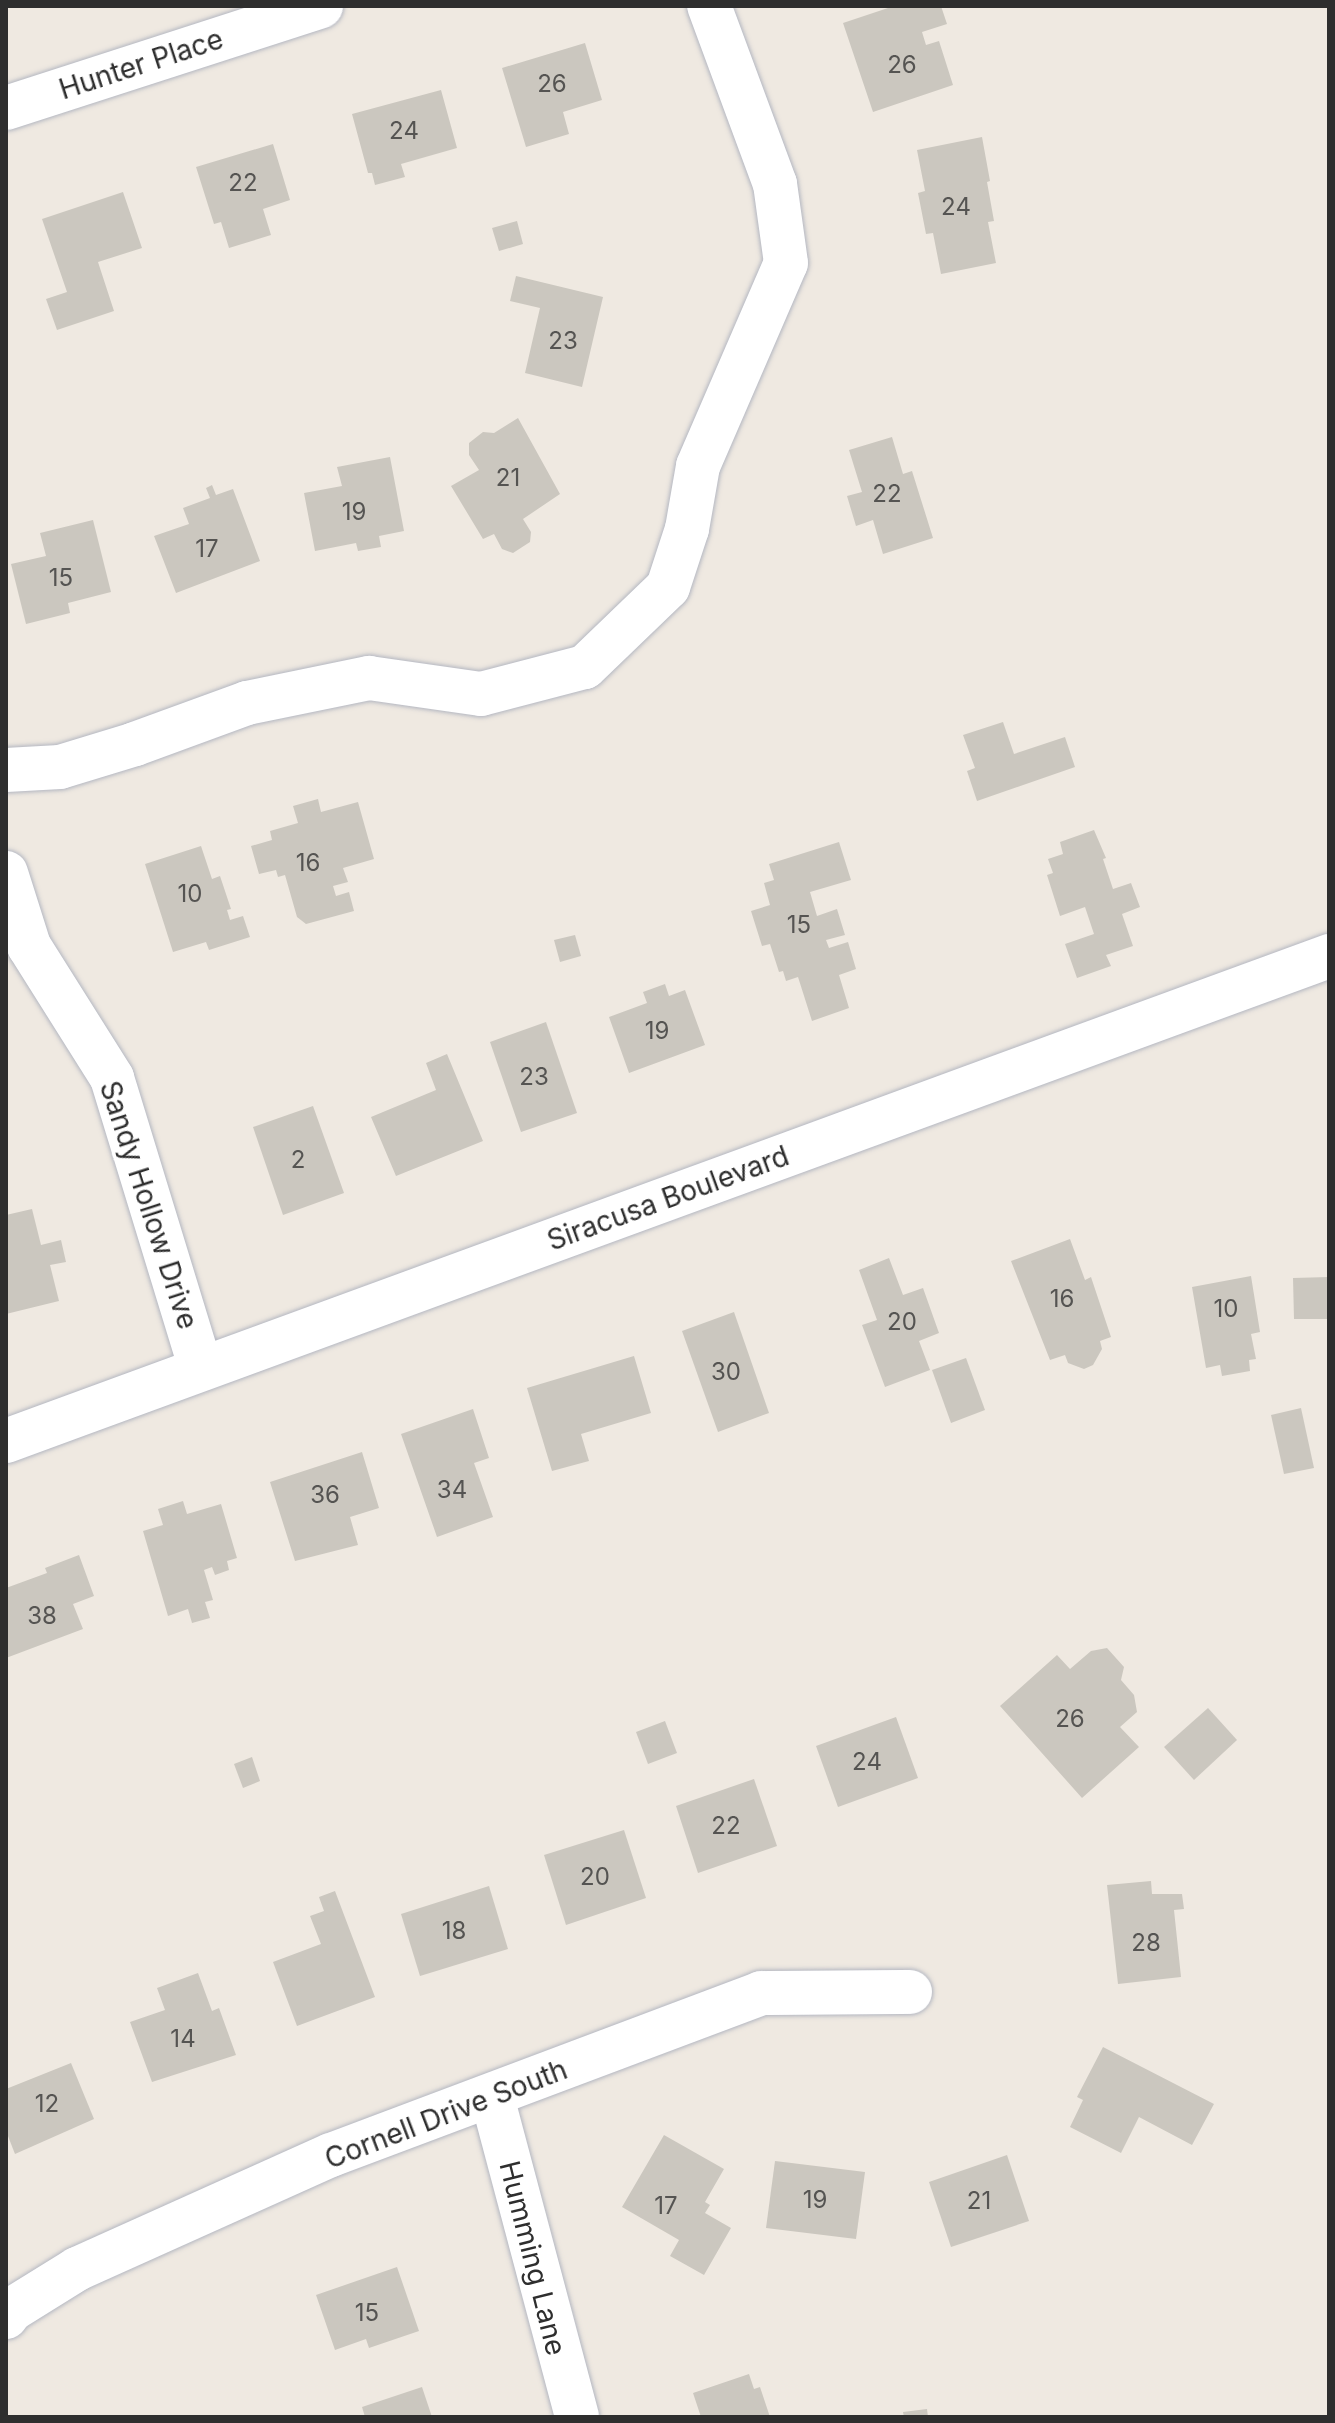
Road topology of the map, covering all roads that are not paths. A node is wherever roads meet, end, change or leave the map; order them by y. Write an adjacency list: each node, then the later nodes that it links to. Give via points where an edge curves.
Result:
1 (321, 6): 3 (street, Hunter Place)
2 (709, 6): 4 (street, via 775,184 786,263 698,466 687,529 668,587 585,667 481,694 369,678 247,703 60,767)
3 (6, 108)
4 (6, 770)
5 (6, 873): 7 (street, Sandy Hollow Drive, via 29,946 112,1078)
6 (1329, 956): 7 (street, Siracusa Boulevard)
7 (201, 1369): 8 (street, Siracusa Boulevard)
8 (6, 1441)
9 (910, 1992): 10 (street, Cornell Drive South, via 761,1993)
10 (492, 2097): 11 (street, Cornell Drive South, via 331,2155 77,2269); 12 (street, Humming Lane)
11 (6, 2317)
12 (577, 2417)

